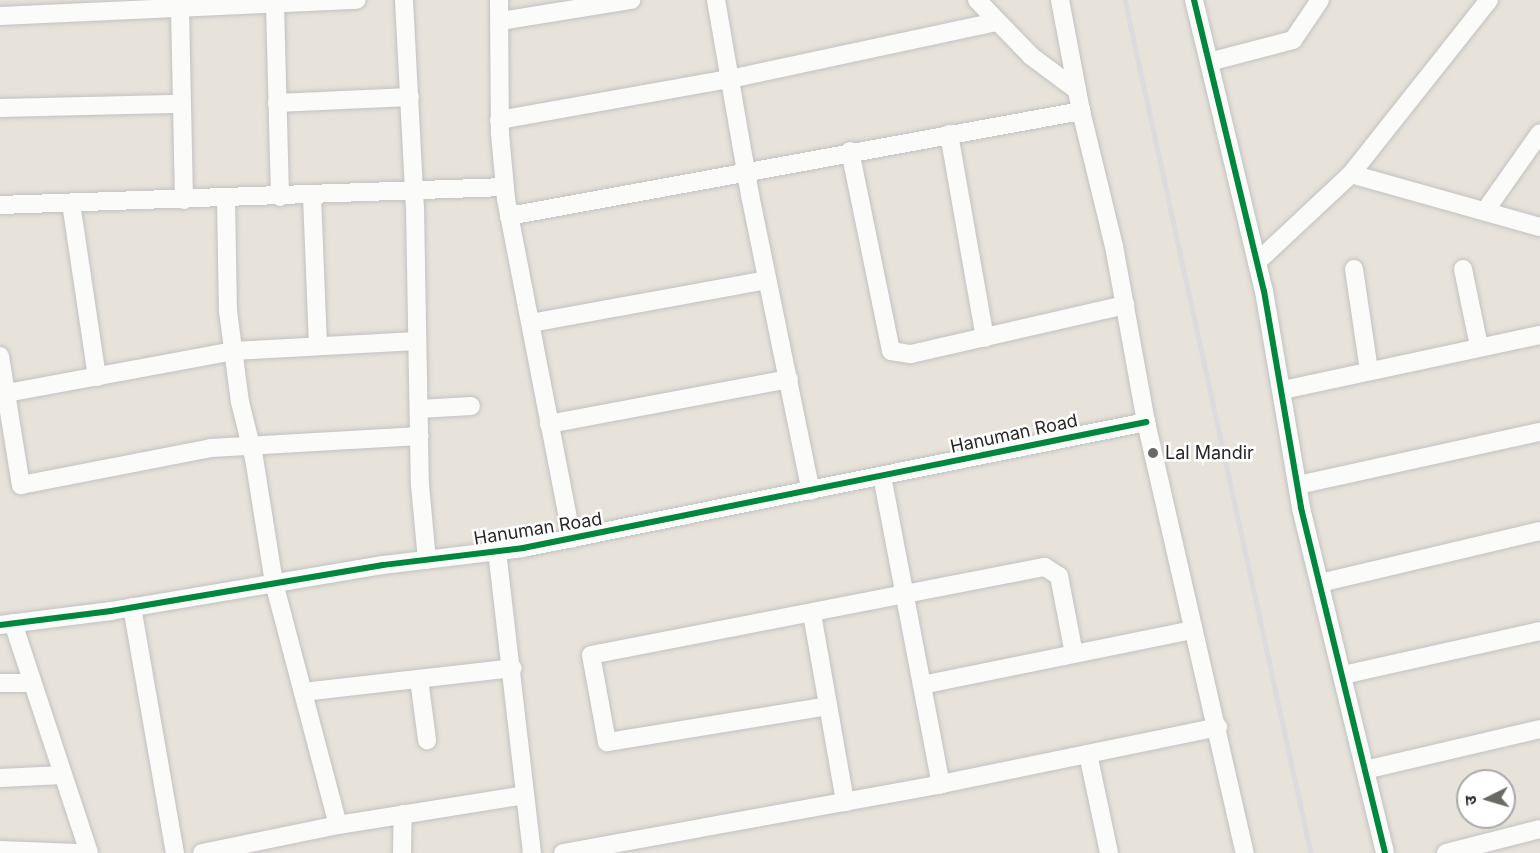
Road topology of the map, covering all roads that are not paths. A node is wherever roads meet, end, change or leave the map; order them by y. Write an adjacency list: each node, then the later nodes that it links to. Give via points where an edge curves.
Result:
1 (357, 0): 11 (street)
2 (404, 0): 19 (street)
3 (500, 0): 14 (street)
4 (631, 0): 14 (street)
5 (716, 0): 17 (street)
6 (977, 0): 15 (street)
7 (1060, 0): 18 (street)
8 (1194, 0): 16 (street)
9 (1320, 0): 16 (street, via 1293,40)
10 (1489, 0): 29 (street)
11 (275, 5): 12 (street); 20 (street)
12 (180, 9): 13 (street); 21 (street)
13 (0, 16)
14 (500, 21): 24 (street)
15 (996, 22): 17 (street); 18 (street, via 1030,56)
16 (1209, 62): 41 (street)
17 (730, 79): 24 (street); 28 (street)
18 (1077, 90): 23 (street)
19 (410, 97): 20 (street); 31 (street)
20 (278, 103): 33 (street)
21 (182, 104): 22 (street); 35 (street)
22 (0, 108)
23 (1081, 111): 25 (street); 45 (street)
24 (500, 120): 30 (street)
25 (949, 134): 27 (street); 48 (street)
26 (1539, 135): 38 (street)
27 (850, 151): 28 (street); 48 (street, via 891,351 911,354)
28 (749, 171): 39 (street); 44 (street)
29 (1351, 174): 38 (street); 41 (street)
30 (505, 187): 31 (street); 39 (street)
31 (414, 192): 32 (street); 49 (street)
32 (312, 196): 33 (street); 50 (street)
33 (280, 197): 34 (street)
34 (226, 199): 35 (street); 52 (street, via 228,311)
35 (184, 200): 36 (street)
36 (71, 203): 37 (street); 55 (street)
37 (0, 205)
38 (1485, 211): 40 (street)
39 (509, 216): 46 (street)
40 (1540, 227)
41 (1257, 262): 57 (street)
42 (1354, 269): 54 (street)
43 (1463, 269): 51 (street)
44 (767, 280): 46 (street); 56 (street)
45 (1125, 305): 48 (street); 61 (street)
46 (531, 323): 62 (street)
47 (1540, 335): 51 (street)
48 (986, 338)
49 (417, 341): 50 (street); 60 (street)
50 (318, 346): 52 (street)
51 (1479, 346): 54 (street)
52 (233, 351): 55 (street); 65 (street)
53 (0, 356): 58 (street)
54 (1370, 371): 57 (street)
55 (97, 377): 58 (street)
56 (789, 379): 62 (street); 68 (street)
57 (1283, 390): 67 (street)
58 (7, 393): 65 (street, via 21,485 211,448)
59 (471, 406): 60 (street)
60 (419, 409): 64 (street)
61 (1146, 422): 66 (street, Hanuman Road); 79 (street)
62 (549, 424): 70 (street)
63 (1540, 432): 67 (street)
64 (420, 436): 65 (street); 72 (street)
65 (250, 445): 74 (street)
66 (882, 476): 68 (street, Hanuman Road); 75 (street)
67 (1298, 485): 73 (street)
68 (811, 491): 70 (street, Hanuman Road)
69 (1540, 531): 73 (street)
70 (572, 539): 71 (street, Hanuman Road)
71 (497, 551): 72 (street, Hanuman Road); 82 (street)
72 (427, 560): 74 (street, Hanuman Road)
73 (1320, 582): 83 (street)
74 (274, 583): 76 (street, Hanuman Road); 88 (street)
75 (905, 594): 77 (street); 81 (street, via 1045,567 1054,569 1062,587); 87 (street)
76 (132, 607): 78 (street, Hanuman Road); 108 (street)
77 (812, 614): 89 (street); 89 (street, via 591,655 605,736 607,742 623,741)
78 (6, 624): 86 (street)
79 (1193, 630): 81 (street); 90 (street)
80 (1540, 631): 83 (street)
81 (1074, 654): 87 (street)
82 (513, 669): 84 (street); 98 (street)
83 (1343, 675): 94 (street)
84 (419, 679): 88 (street); 92 (street)
85 (0, 683): 86 (street)
86 (32, 683): 95 (street)
87 (922, 685): 97 (street)
88 (303, 692): 101 (street)
89 (828, 706): 99 (street)
90 (1218, 727): 93 (street); 114 (street)
91 (1540, 729): 94 (street)
92 (427, 740)
93 (1088, 754): 97 (street); 113 (street)
94 (1365, 770): 115 (street)
95 (63, 775): 96 (street); 107 (street)
96 (0, 778)
97 (941, 784): 99 (street)
98 (525, 795): 100 (street); 111 (street)
99 (845, 802): 104 (street)
100 (403, 814): 101 (street); 110 (street)
101 (338, 825): 103 (street)
102 (1540, 829): 116 (street)
103 (288, 844): 109 (street)
104 (623, 848): 112 (street)
105 (0, 850): 106 (street)
106 (76, 853)
107 (89, 853)
108 (175, 853)
109 (202, 853)
110 (402, 853)
111 (532, 853)
112 (562, 853)
113 (1106, 853)
114 (1245, 853)
115 (1385, 853)
116 (1446, 853)

